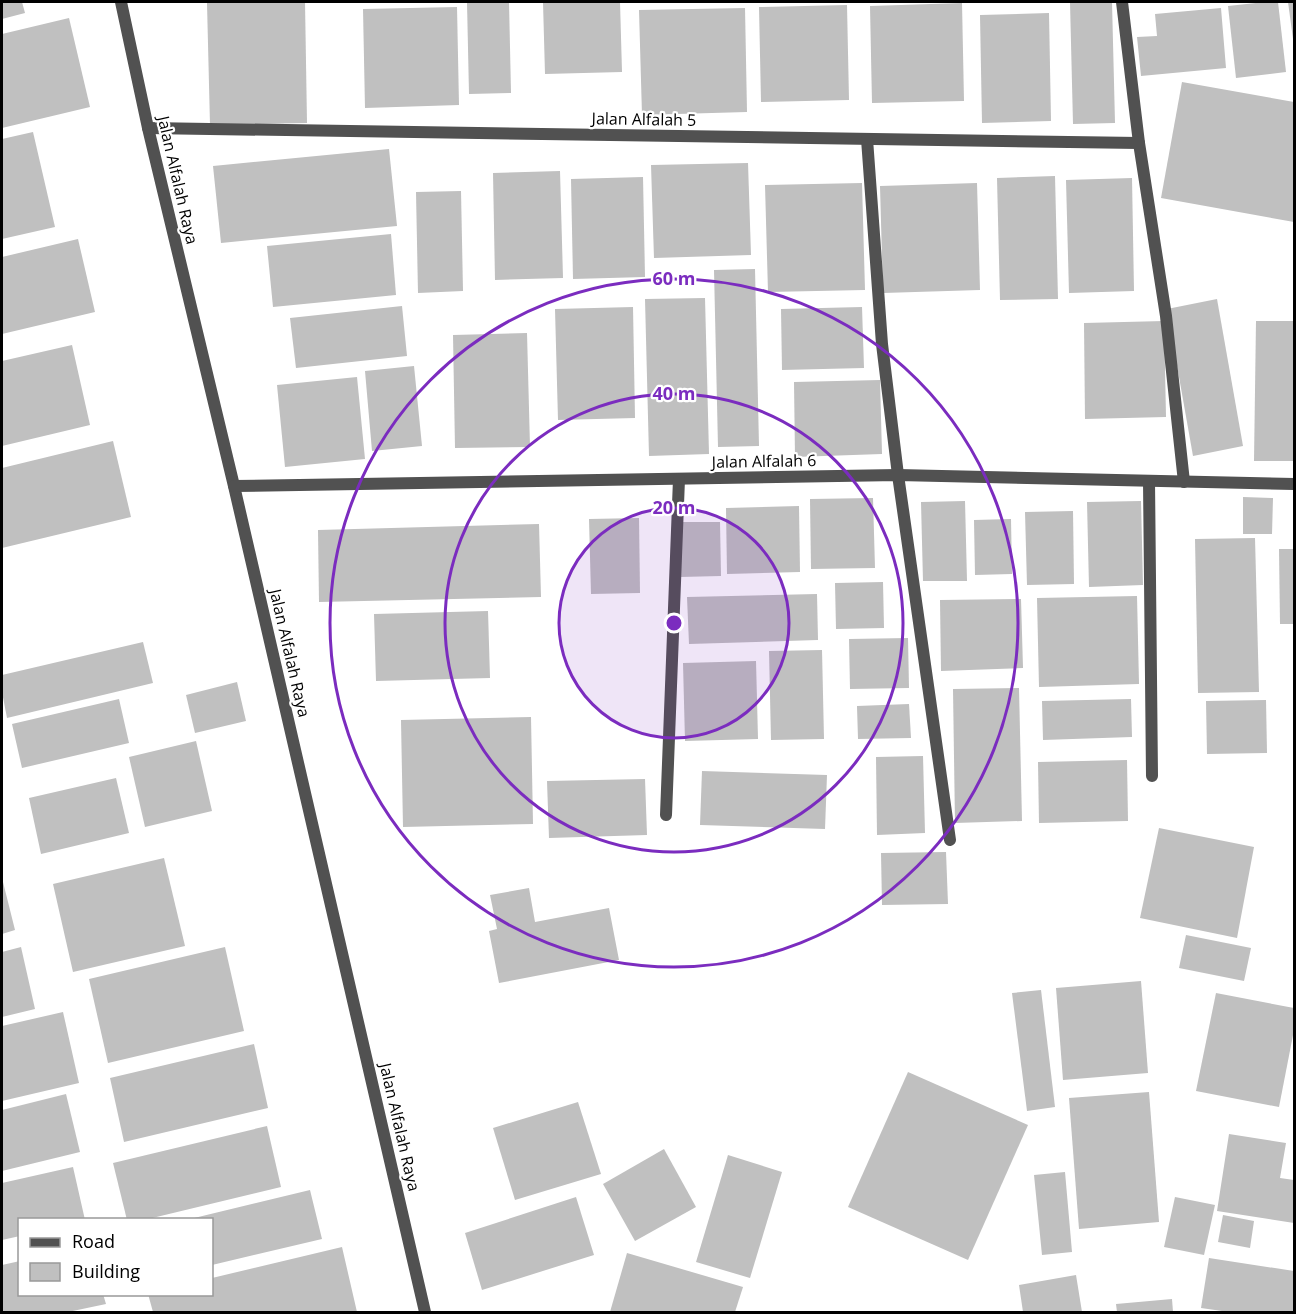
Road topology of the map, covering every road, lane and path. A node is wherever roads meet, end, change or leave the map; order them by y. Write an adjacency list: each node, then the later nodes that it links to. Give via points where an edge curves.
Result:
1 (122, 2): 3 (street, Jalan Alfalah Raya)
2 (1122, 2): 5 (street)
3 (148, 128): 4 (street, Jalan Alfalah 5); 11 (street, Jalan Alfalah Raya)
4 (867, 139): 5 (street, Jalan Alfalah 5); 6 (street, via 882,344)
5 (1139, 143): 9 (street, via 1166,316)
6 (898, 475): 7 (street, Jalan Alfalah 6); 8 (street, Jalan Alfalah 6); 14 (street)
7 (679, 479): 11 (street, Jalan Alfalah 6); 13 (street)
8 (1149, 481): 9 (street, Jalan Alfalah 6); 12 (street)
9 (1184, 482): 10 (street, Jalan Alfalah 6)
10 (1294, 484)
11 (234, 486): 15 (street, Jalan Alfalah Raya)
12 (1152, 776)
13 (666, 816)
14 (950, 840)
15 (425, 1312)

